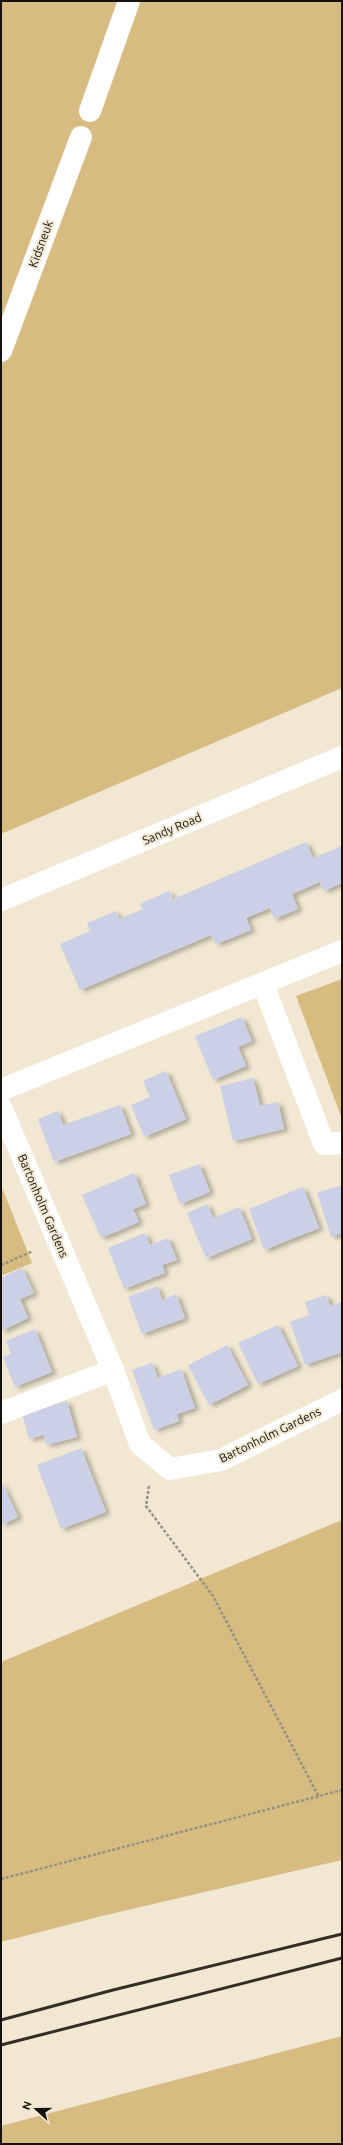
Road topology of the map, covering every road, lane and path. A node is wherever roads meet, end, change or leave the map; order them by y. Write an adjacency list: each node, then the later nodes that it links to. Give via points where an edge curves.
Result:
1 (128, 1): 2 (street)
2 (90, 111)
3 (80, 136): 4 (street, Kidsneuk)
4 (1, 351)
5 (342, 757): 6 (street, Sandy Road)
6 (1, 900)
7 (342, 951): 8 (street)
8 (263, 984): 9 (street); 11 (street, via 324,1144)
9 (1, 1090)
10 (1, 1107): 12 (street, Bartonholm Gardens)
11 (342, 1143)
12 (58, 1241): 13 (path); 14 (street, Bartonholm Gardens)
13 (1, 1265)
14 (113, 1370): 16 (street); 17 (street, Bartonholm Gardens, via 140,1444)
15 (342, 1400): 17 (street, Bartonholm Gardens, via 221,1460 170,1469)
16 (1, 1413)
17 (154, 1456): 19 (path, via 146,1506 213,1596)
18 (342, 1790): 19 (path)
19 (319, 1797): 20 (path)
20 (1, 1879)

